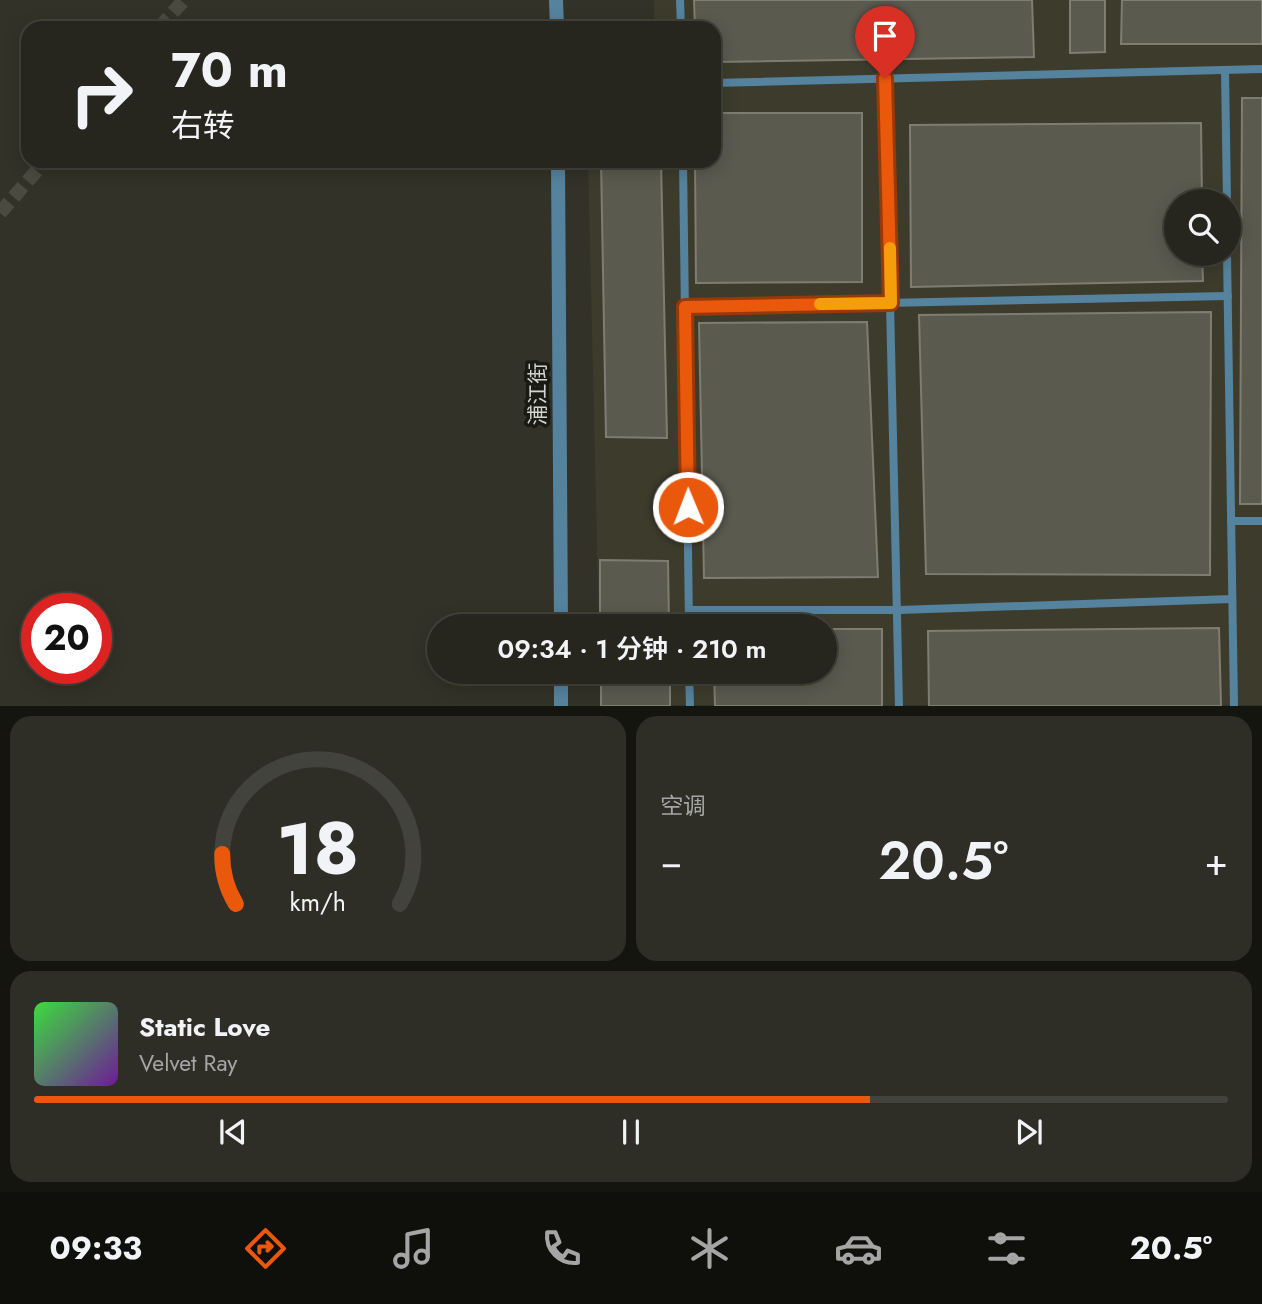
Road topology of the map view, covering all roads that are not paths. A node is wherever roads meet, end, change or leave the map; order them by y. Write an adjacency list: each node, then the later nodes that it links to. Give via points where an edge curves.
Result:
1 (556, 0): 3 (street)
2 (680, 0): 4 (lane)
3 (557, 21)
4 (681, 21)
5 (1262, 69): 6 (lane)
6 (1225, 70): 7 (lane); 11 (lane)
7 (885, 78): 8 (lane); 14 (lane)
8 (721, 83)
9 (558, 168): 21 (street, 浦江街)
10 (683, 168): 15 (lane)
11 (1227, 189)
12 (1227, 266): 13 (lane)
13 (1228, 296): 14 (lane); 16 (lane)
14 (891, 303): 15 (lane); 20 (lane)
15 (685, 307): 19 (lane)
16 (1231, 521): 17 (lane); 18 (lane)
17 (1262, 521)
18 (1232, 599): 20 (lane); 28 (lane)
19 (689, 610): 20 (lane); 22 (lane)
20 (899, 610): 27 (lane)
21 (561, 614)
22 (689, 614)
23 (561, 684): 25 (street)
24 (689, 684): 26 (lane)
25 (561, 705)
26 (690, 705)
27 (899, 705)
28 (1234, 705)

